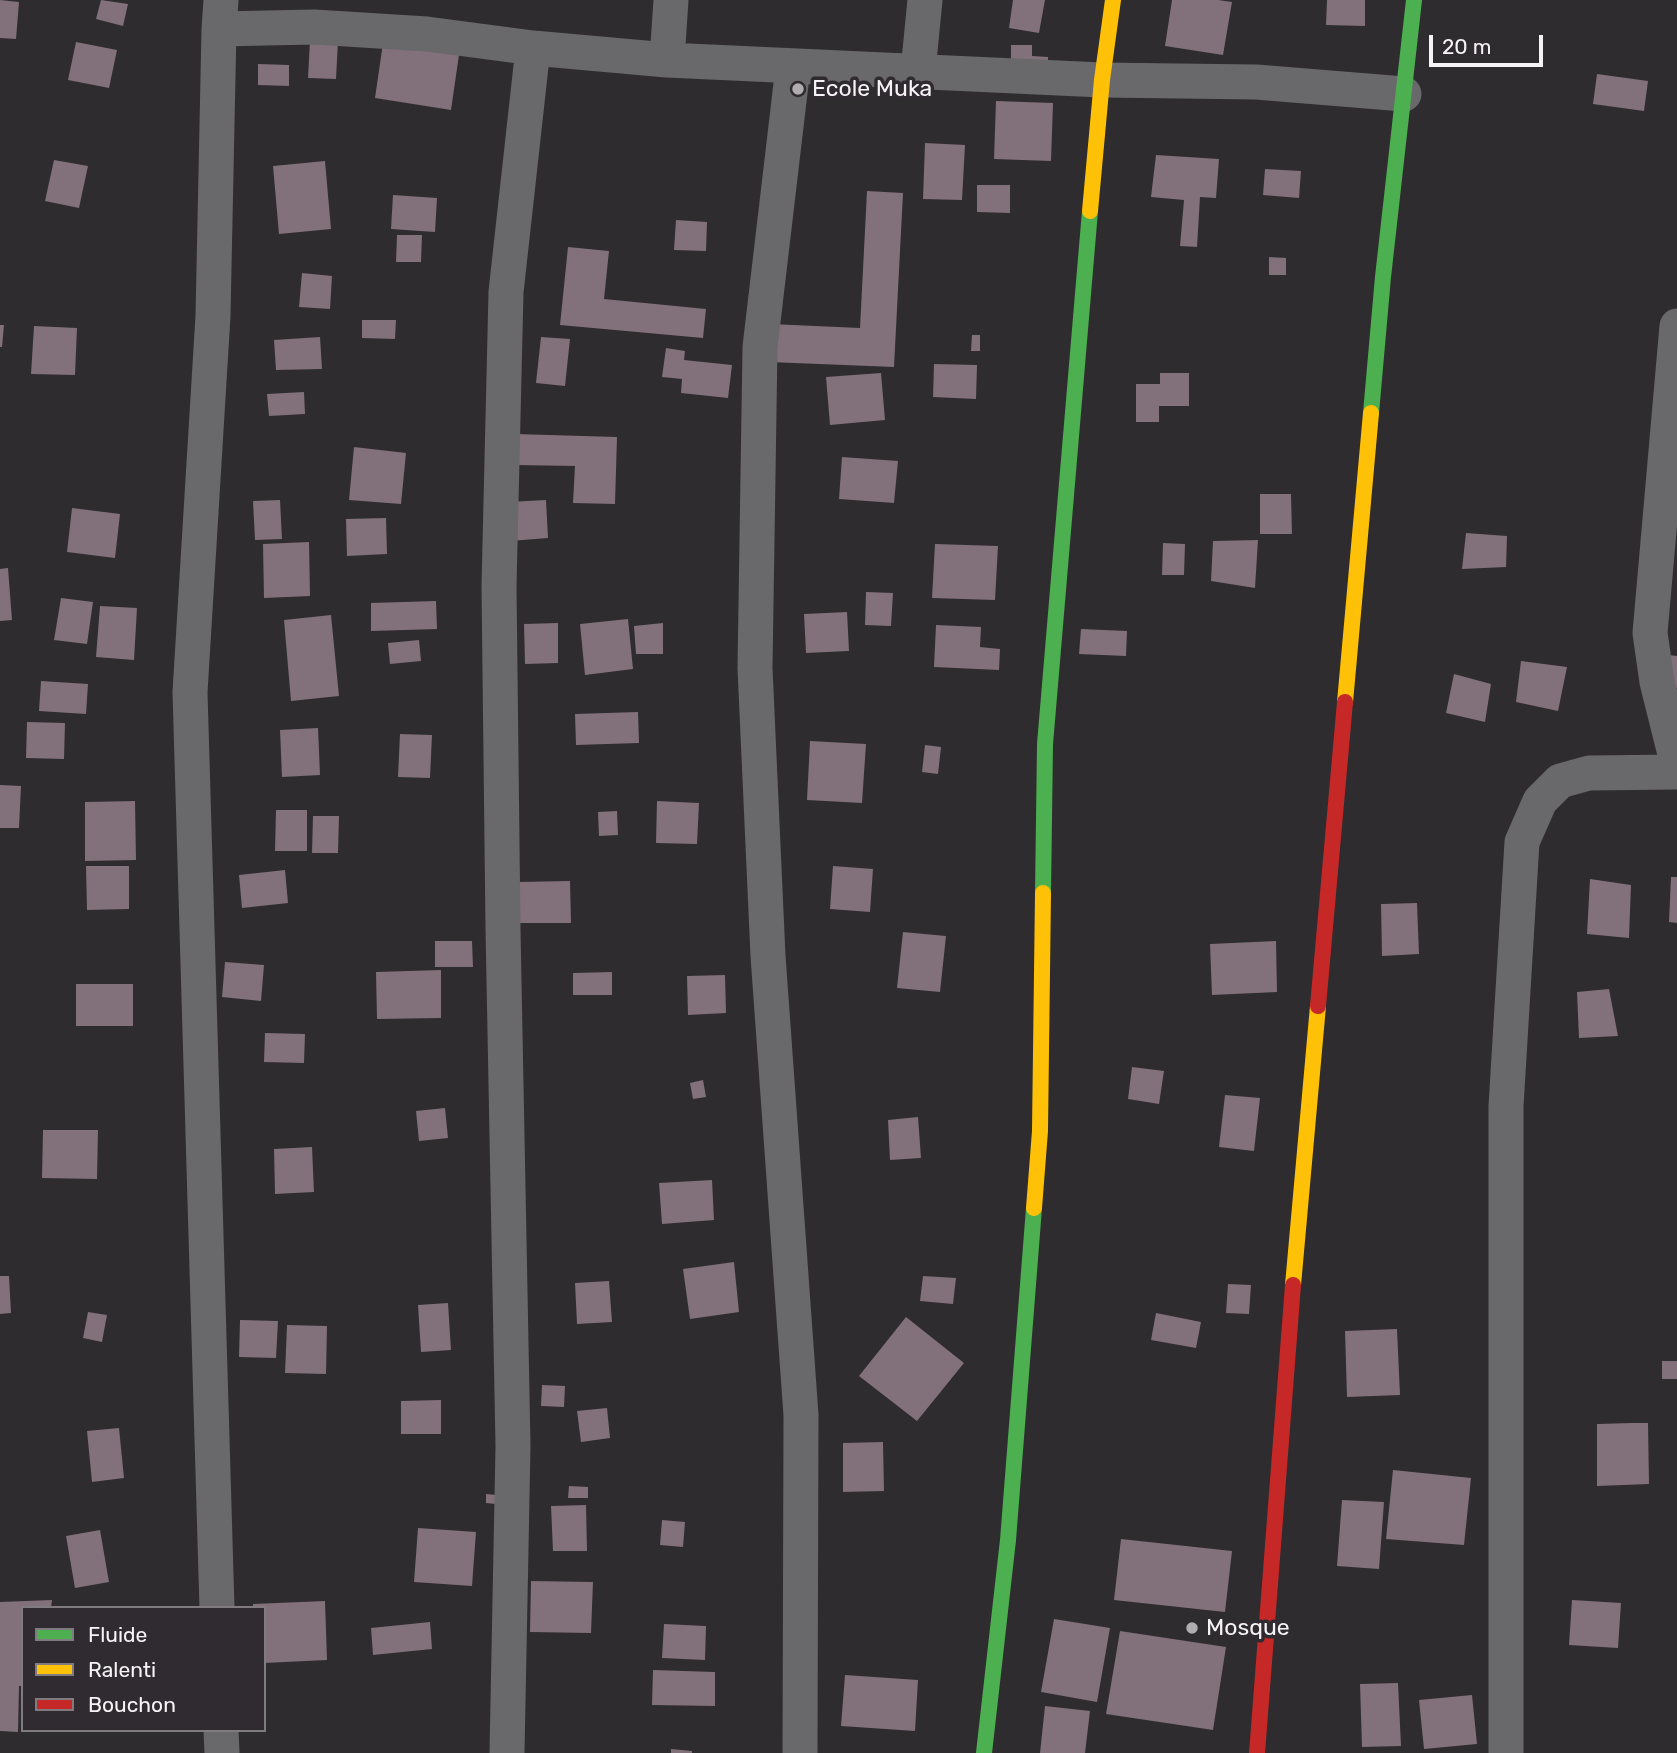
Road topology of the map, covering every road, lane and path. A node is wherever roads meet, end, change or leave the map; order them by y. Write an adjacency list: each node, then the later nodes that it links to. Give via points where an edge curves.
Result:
1 (671, 0): 7 (street)
2 (925, 0): 9 (street)
3 (1113, 0): 10 (street)
4 (1414, 0): 11 (street)
5 (220, 15): 6 (street); 15 (street, via 213,316 190,692)
6 (533, 48): 7 (street); 18 (street, via 506,292 499,586 513,1446)
7 (667, 60): 8 (street)
8 (793, 66): 9 (street); 19 (street, via 760,347 755,668 768,956 801,1415)
9 (918, 71): 10 (street)
10 (1102, 80): 11 (street, via 1256,82); 20 (street, via 1045,744 1040,1132 1008,1540)
11 (1404, 94): 21 (street, via 1383,277 1289,1326)
12 (1677, 326): 13 (street, via 1650,633)
13 (1677, 762)
14 (1677, 772): 22 (street, via 1589,773 1560,781 1540,800 1522,842 1506,1106)
15 (217, 1606)
16 (221, 1732): 17 (street)
17 (222, 1753)
18 (507, 1753)
19 (800, 1753)
20 (984, 1753)
21 (1256, 1753)
22 (1506, 1753)

